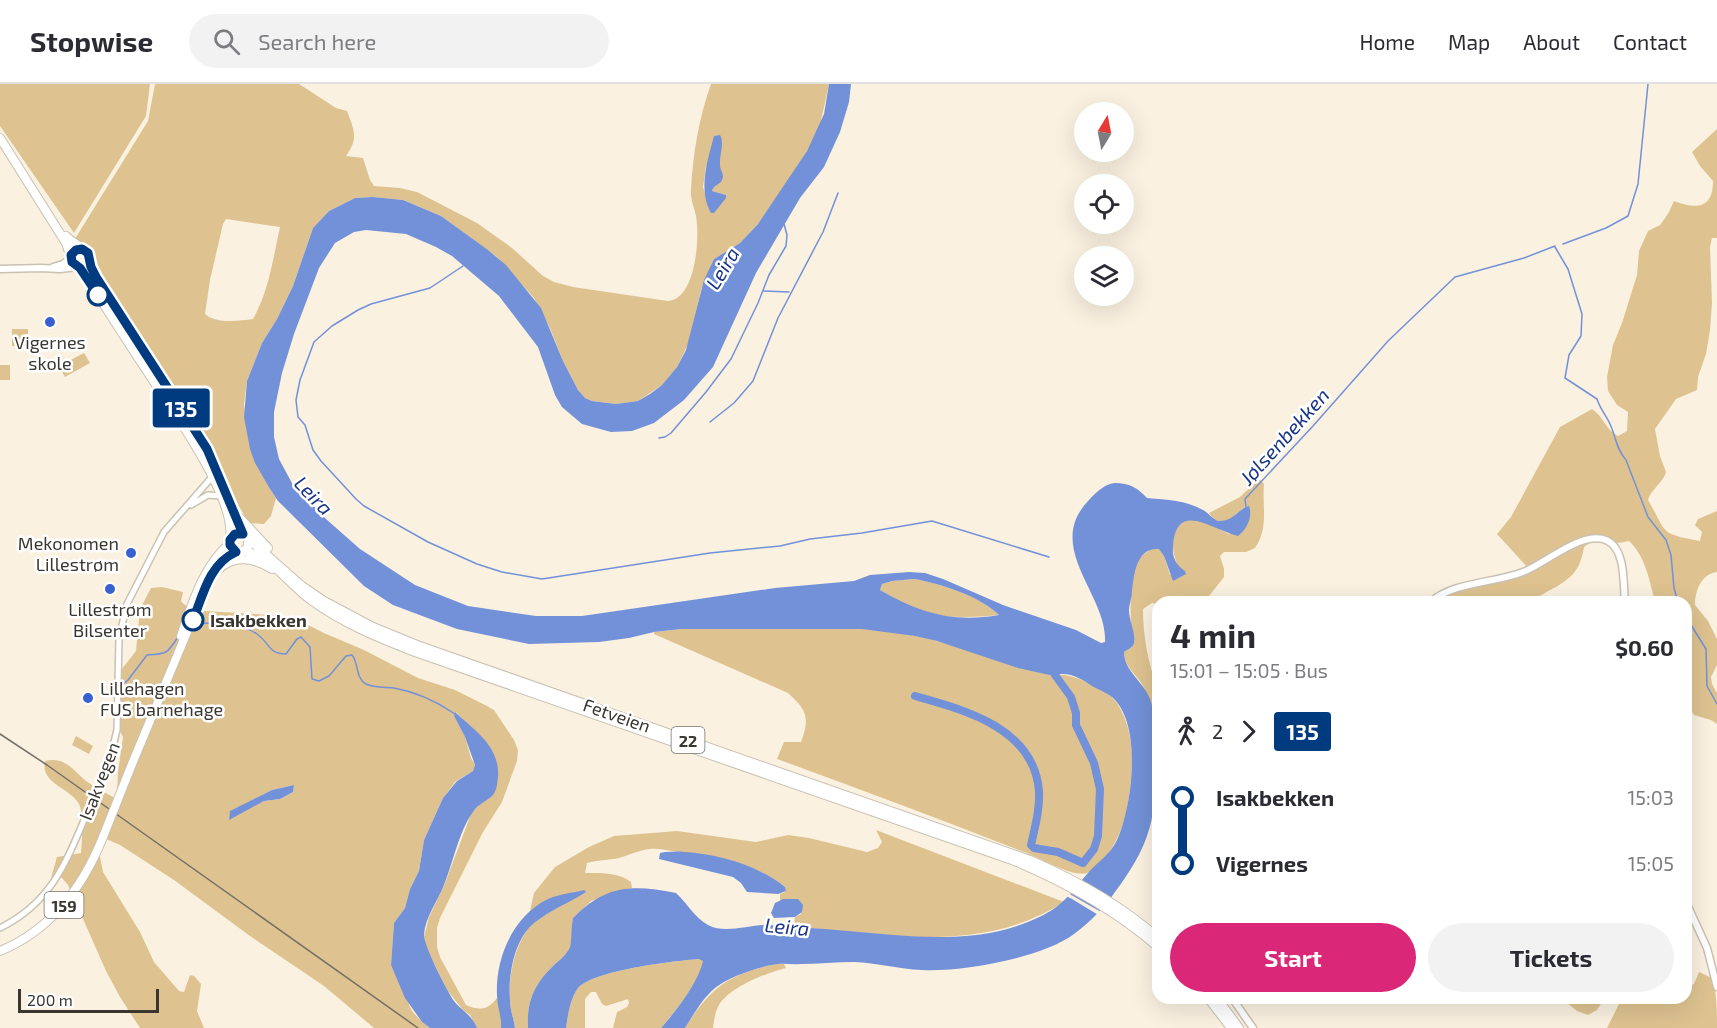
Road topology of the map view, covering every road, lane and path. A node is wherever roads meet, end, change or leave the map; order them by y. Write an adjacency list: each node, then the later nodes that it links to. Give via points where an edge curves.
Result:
1 (0, 138): 2 (highway, 22)
2 (33, 190): 3 (highway, 22, via 73,244); 4 (highway, 22, via 68,246)
3 (82, 249): 4 (highway); 5 (highway, 22)
4 (71, 258): 6 (highway, 22, via 72,264); 7 (main road)
5 (89, 260): 6 (highway, via 86,266); 11 (highway, Fetveien / 22, via 96,277 207,449)
6 (79, 267): 7 (main road); 9 (highway, 22)
7 (46, 268): 8 (main road)
8 (0, 270)
9 (212, 477): 10 (highway, 22); 12 (street, Isakvegen)
10 (220, 496): 12 (street, Isakvegen, via 208,495); 14 (highway, 22, via 231,526)
11 (229, 501): 13 (highway, Fetveien / 22); 17 (highway, 22, via 272,553)
12 (183, 511): 24 (street, Isakvegen, bridge, via 158,543 123,614 117,730 100,784 52,886 26,913)
13 (245, 537): 14 (highway, via 235,534); 15 (highway, via 249,546); 17 (highway, Fetveien / 22)
14 (230, 542): 16 (highway, 22); 21 (highway, 159, via 204,575)
15 (245, 550): 16 (highway); 17 (highway, Fetveien / 22, via 267,559)
16 (236, 552): 18 (highway, 159, via 218,563)
17 (282, 572): 18 (highway, 159, via 259,561 240,559 221,567); 22 (highway, Fetveien / 22, via 320,607 398,646 994,854 1071,883)
18 (207, 586): 21 (highway, 159)
19 (1438, 596): 20 (main road, via 1444,591 1524,572 1595,538 1606,540 1617,549)
20 (1624, 596)
21 (170, 672): 27 (highway, 159, bridge, via 81,884 35,931)
22 (1116, 909): 25 (highway, 22); 26 (highway, 22)
23 (1692, 915): 28 (main road, via 1707,948)
24 (0, 928)
25 (1152, 934)
26 (1152, 942)
27 (0, 951)
28 (1717, 987)
29 (1213, 1004): 32 (highway)
30 (1221, 1004): 33 (highway)
31 (1236, 1004): 34 (main road)
32 (1231, 1028)
33 (1239, 1028)
34 (1253, 1028)

